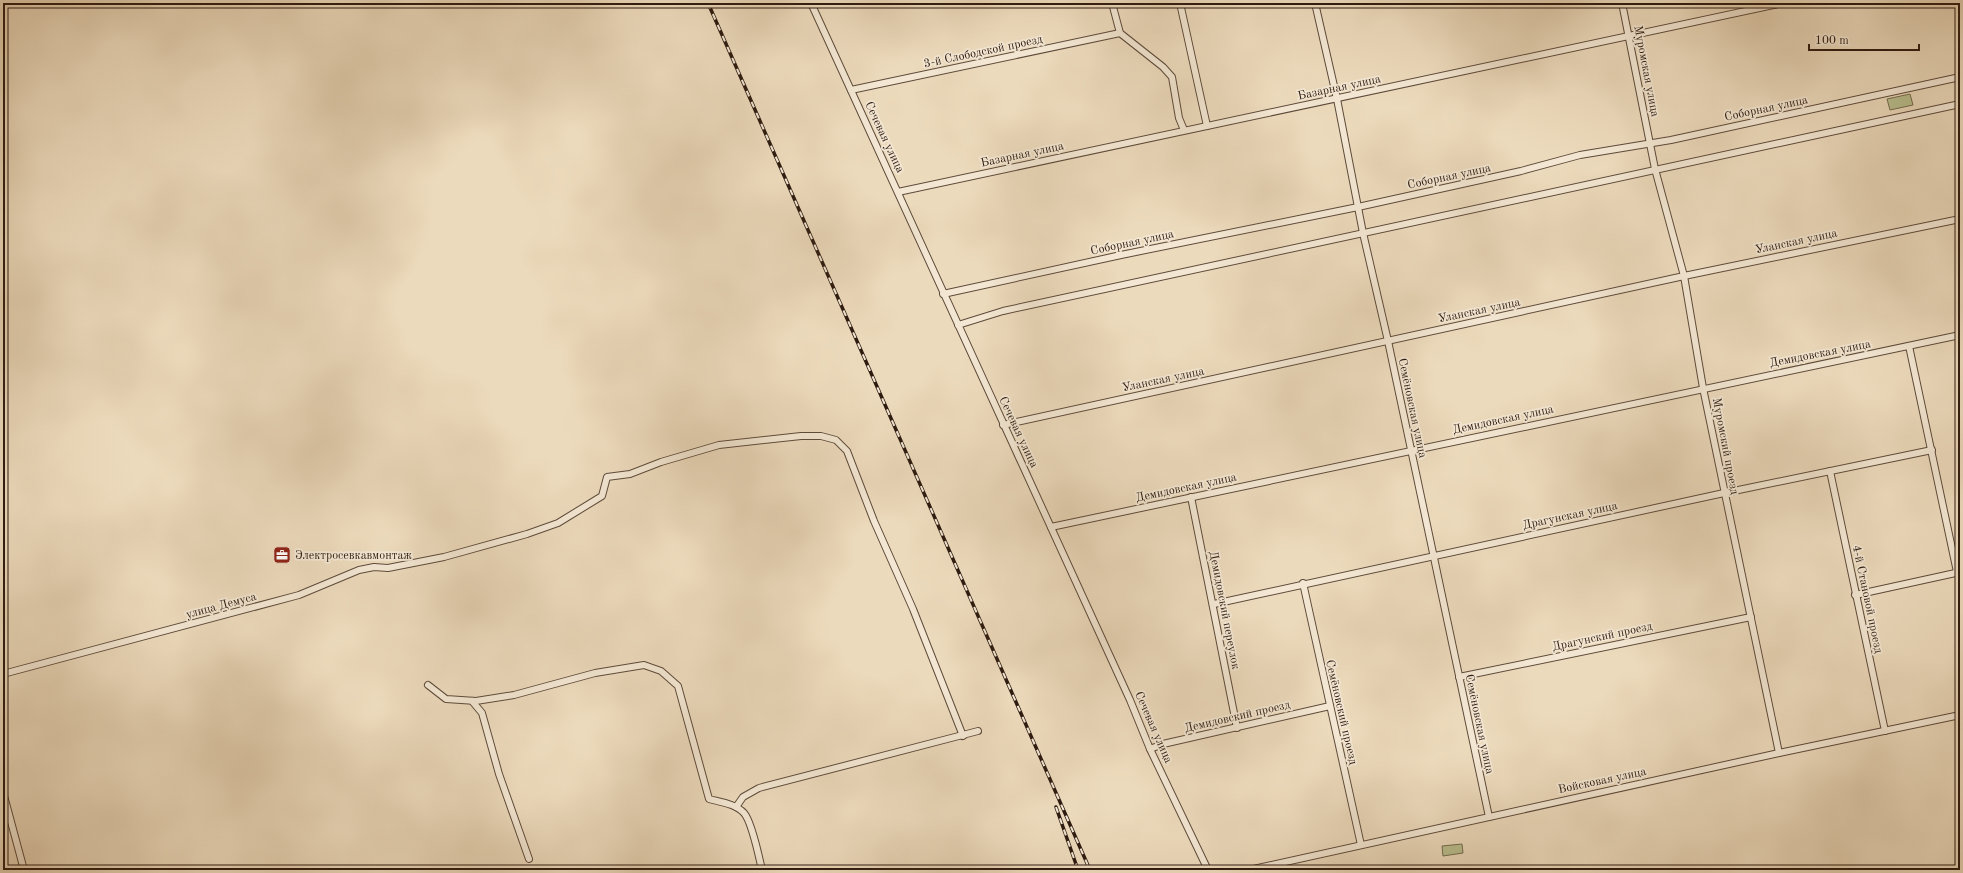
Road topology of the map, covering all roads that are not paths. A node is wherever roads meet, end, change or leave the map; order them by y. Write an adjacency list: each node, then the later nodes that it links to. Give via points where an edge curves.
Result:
1 (812, 3): 10 (street, Сечевая улица)
2 (1112, 3): 7 (street)
3 (1180, 3): 13 (street)
4 (1315, 3): 11 (street, Семёновская улица)
5 (1622, 3): 8 (street, Муромская улица)
6 (1783, 3): 8 (street, Базарная улица)
7 (1120, 33): 10 (street, 3-й Слободской проезд); 14 (street, via 1172,77)
8 (1629, 36): 11 (street, Базарная улица); 15 (street, Муромская улица)
9 (1960, 78): 15 (street, Соборная улица)
10 (851, 90): 17 (street, Сечевая улица)
11 (1337, 99): 13 (street, Базарная улица); 18 (street, Семёновская улица)
12 (1960, 104): 16 (street)
13 (1207, 126): 14 (street, Базарная улица)
14 (1184, 130): 17 (street, Базарная улица)
15 (1650, 144): 16 (street, Муромский проезд); 18 (street, Соборная улица, via 1580,155 1521,171)
16 (1655, 169): 20 (street); 21 (street, Муромский проезд)
17 (898, 192): 22 (street, Сечевая улица)
18 (1358, 207): 20 (street, Семёновская улица); 22 (street, Соборная улица)
19 (1960, 218): 21 (street, Уланская улица)
20 (1363, 233): 23 (street, via 1003,311); 25 (street, Семёновская улица)
21 (1684, 276): 25 (street, Уланская улица); 27 (street, Муромский проезд)
22 (943, 294): 23 (street, Сечевая улица)
23 (958, 325): 28 (street, Сечевая улица)
24 (1960, 335): 26 (street, Демидовская улица)
25 (1388, 341): 28 (street, Уланская улица); 29 (street, Семёновская улица)
26 (1909, 346): 27 (street, Демидовская улица); 30 (street)
27 (1703, 388): 29 (street, Демидовская улица); 32 (street, Муромский проезд)
28 (1003, 425): 34 (street, Сечевая улица)
29 (1410, 450): 33 (street, Демидовская улица); 35 (street, Семёновская улица)
30 (1932, 450): 31 (street, Драгунская улица); 36 (street)
31 (1830, 471): 32 (street, Драгунская улица); 38 (street, 4-й Становой проезд)
32 (1724, 493): 35 (street, Драгунская улица); 40 (street, Муромский проезд)
33 (1191, 497): 34 (street, Демидовская улица); 39 (street, Демидовский переулок)
34 (1051, 527): 51 (street, Сечевая улица)
35 (1433, 556): 37 (street, Драгунская улица); 42 (street, Семёновская улица)
36 (1959, 572): 38 (street)
37 (1303, 583): 39 (street, Драгунская улица); 45 (street, Семёновский проезд)
38 (1855, 595): 49 (street, 4-й Становой проезд)
39 (1214, 604): 47 (street, Демидовский переулок)
40 (1751, 617): 42 (street, Драгунский проезд); 52 (street, Муромский проезд)
41 (3, 674): 50 (street, улица Демуса, via 299,595 359,570 388,568 444,557 527,534 558,523 602,496 606,477 630,474 661,462 719,446 800,436 821,436 836,440 847,451)
42 (1459, 677): 55 (street, Семёновская улица)
43 (428, 685): 44 (street, via 446,699)
44 (472, 701): 54 (street, via 514,695 595,673 644,666 661,671 678,686 709,799); 57 (street, via 482,713 499,774)
45 (1330, 706): 47 (street, Демидовский проезд); 56 (street, Семёновский проезд)
46 (1960, 715): 49 (street, Войсковая улица)
47 (1237, 728): 51 (street, Демидовский проезд)
48 (978, 731): 50 (street)
49 (1885, 731): 52 (street, Войсковая улица)
50 (963, 736): 54 (street, via 759,788 743,797)
51 (1150, 749): 60 (street, Сечевая улица)
52 (1779, 752): 55 (street, Войсковая улица)
53 (3, 792): 58 (street)
54 (736, 807): 59 (street, via 745,813)
55 (1489, 817): 56 (street, Войсковая улица)
56 (1361, 845): 61 (street, Войсковая улица)
57 (529, 859)
58 (24, 870)
59 (762, 870)
60 (1208, 870)
61 (1249, 870)

